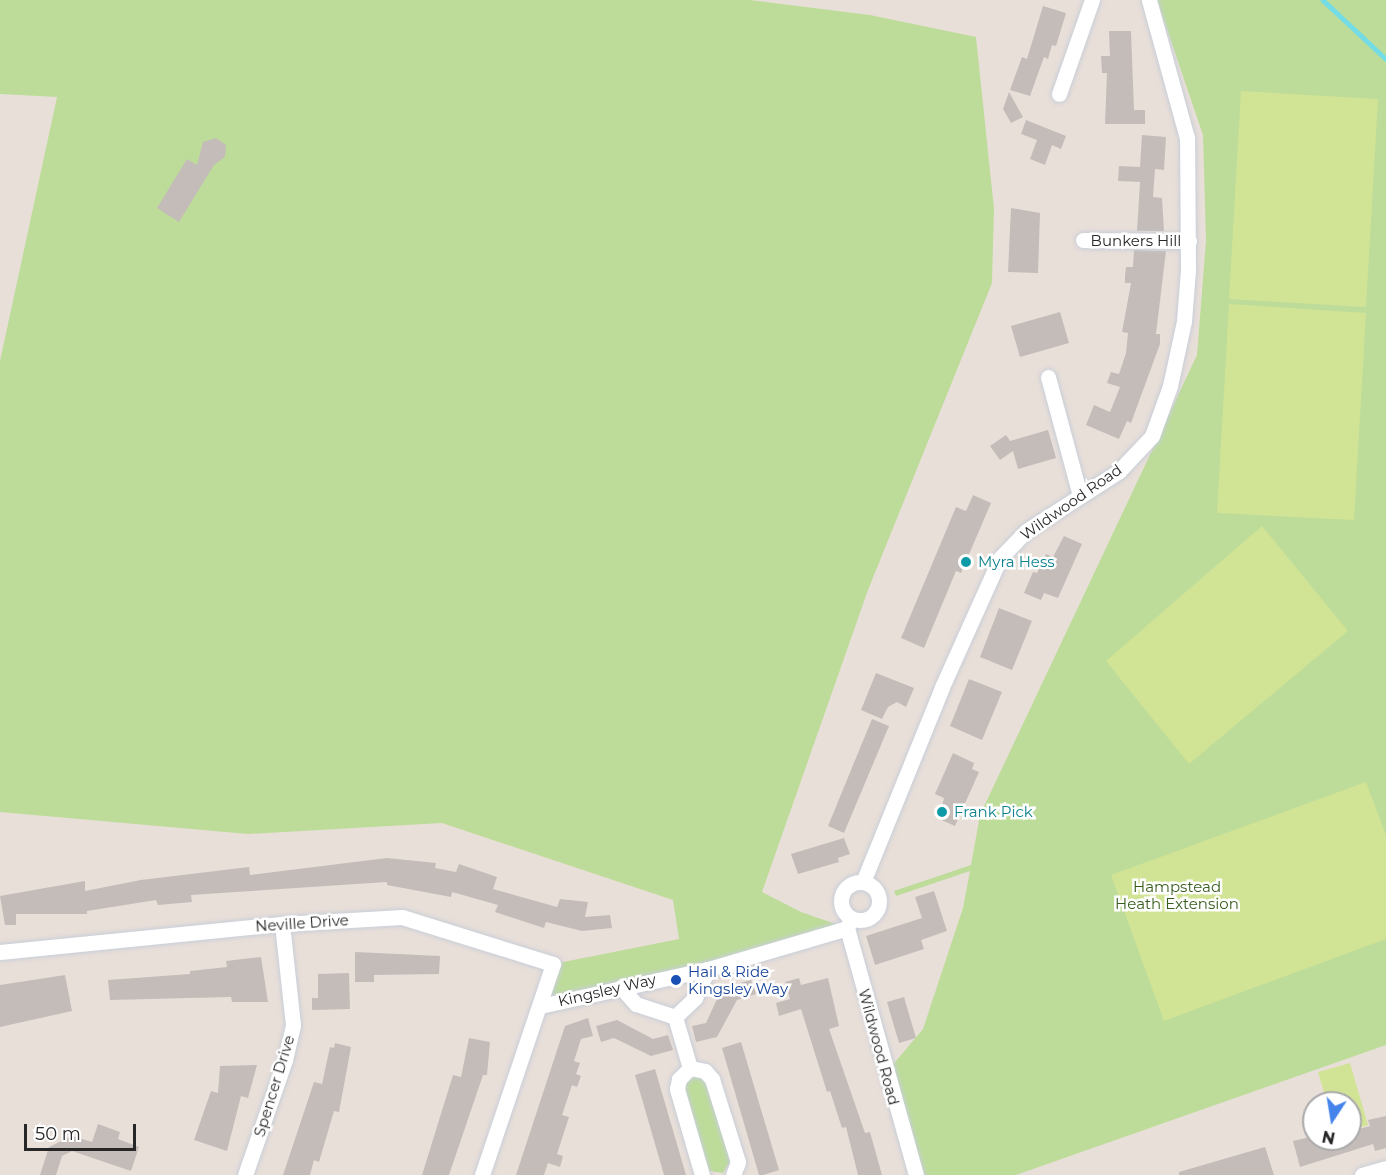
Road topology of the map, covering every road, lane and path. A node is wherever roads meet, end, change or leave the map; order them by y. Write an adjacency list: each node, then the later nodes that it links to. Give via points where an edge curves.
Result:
1 (1092, 0): 3 (street)
2 (1149, 0): 5 (street, Wildwood Road, via 1183,113)
3 (1059, 94)
4 (1083, 240): 5 (street, Bunkers Hill)
5 (1189, 241): 7 (street, Wildwood Road, via 1184,321 1170,386 1152,435 1119,471)
6 (1048, 377): 7 (street)
7 (1080, 496): 8 (street, Wildwood Road, via 1026,531 1000,558)
8 (863, 882): 9 (street, via 855,882 843,892 842,907); 9 (street, via 878,893 879,907 868,918)
9 (849, 923): 12 (street, Kingsley Way); 22 (street, Wildwood Road)
10 (282, 924): 11 (street, Neville Drive); 14 (street, Neville Drive, via 402,917 553,964); 18 (street, Spencer Drive, via 292,1025 285,1060)
11 (0, 952)
12 (708, 969): 13 (street, Kingsley Way); 15 (street, via 695,998)
13 (621, 987): 14 (street, Kingsley Way); 15 (street, via 636,1004)
14 (540, 1006): 19 (street, Kingsley Way)
15 (675, 1017): 16 (street)
16 (690, 1068): 20 (street, via 679,1079 677,1089); 21 (street, via 705,1071 712,1079 738,1162)
17 (1386, 1168): 23 (street)
18 (245, 1175)
19 (482, 1175)
20 (702, 1175)
21 (733, 1175)
22 (916, 1175)
23 (1362, 1175)

